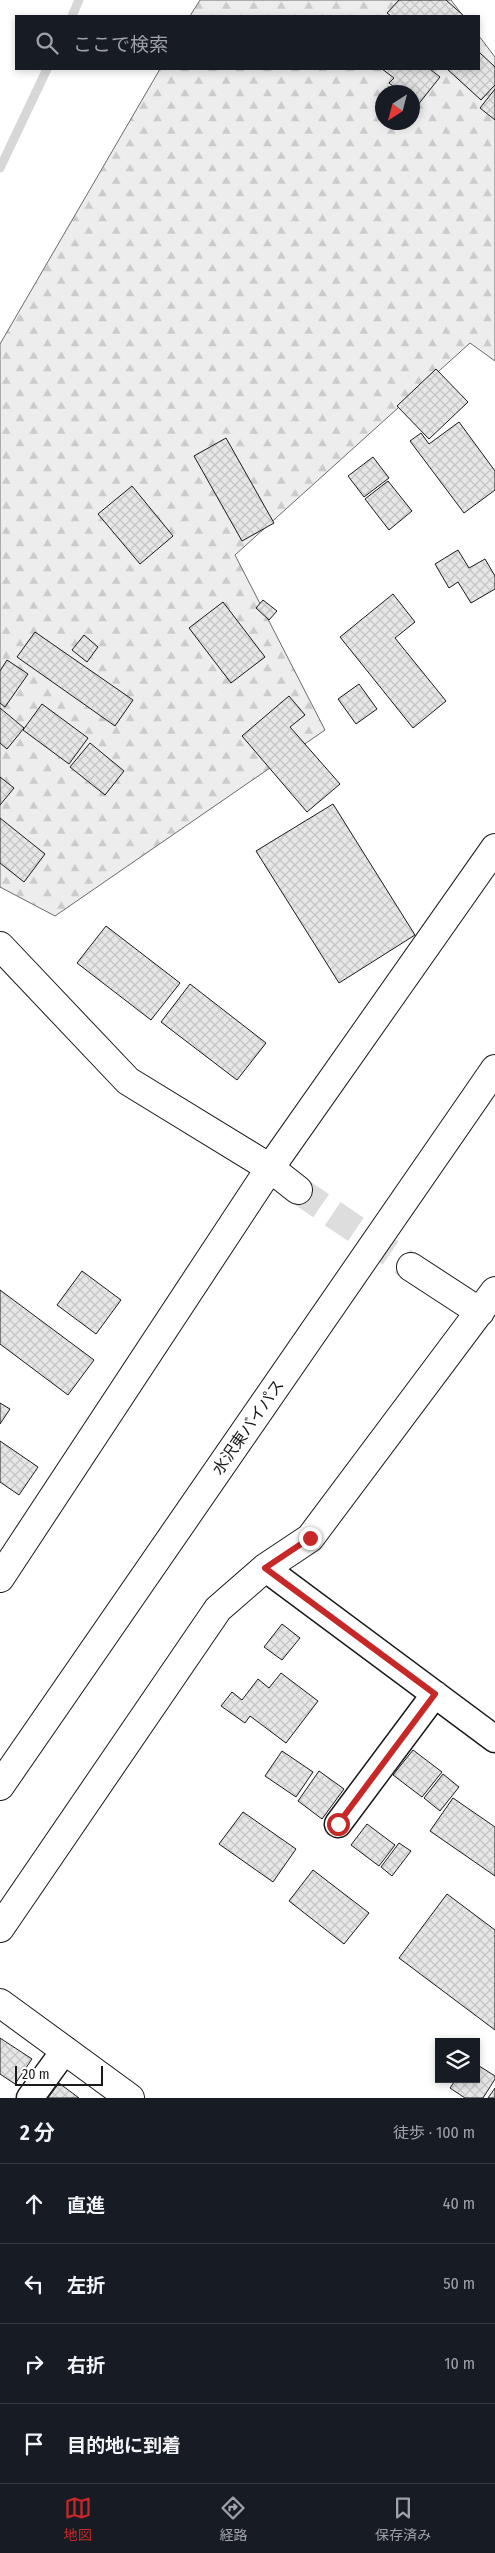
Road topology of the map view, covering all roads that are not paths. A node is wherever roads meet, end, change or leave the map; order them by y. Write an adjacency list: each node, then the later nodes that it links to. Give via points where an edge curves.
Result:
1 (495, 848): 4 (main road)
2 (0, 946): 4 (main road, via 128,1081)
3 (495, 1069): 12 (main road, 水沢東バイパス)
4 (270, 1168): 5 (main road); 9 (main road)
5 (298, 1190)
6 (411, 1267): 7 (main road)
7 (487, 1302): 8 (main road, via 310,1538)
8 (265, 1568): 10 (street); 14 (main road, via 218,1609)
9 (0, 1578)
10 (435, 1694): 11 (street); 13 (street)
11 (495, 1739)
12 (0, 1786)
13 (338, 1824)
14 (0, 1928)
15 (0, 2003): 16 (main road)
16 (65, 2050): 17 (street); 18 (main road)
17 (30, 2098)
18 (130, 2098)

